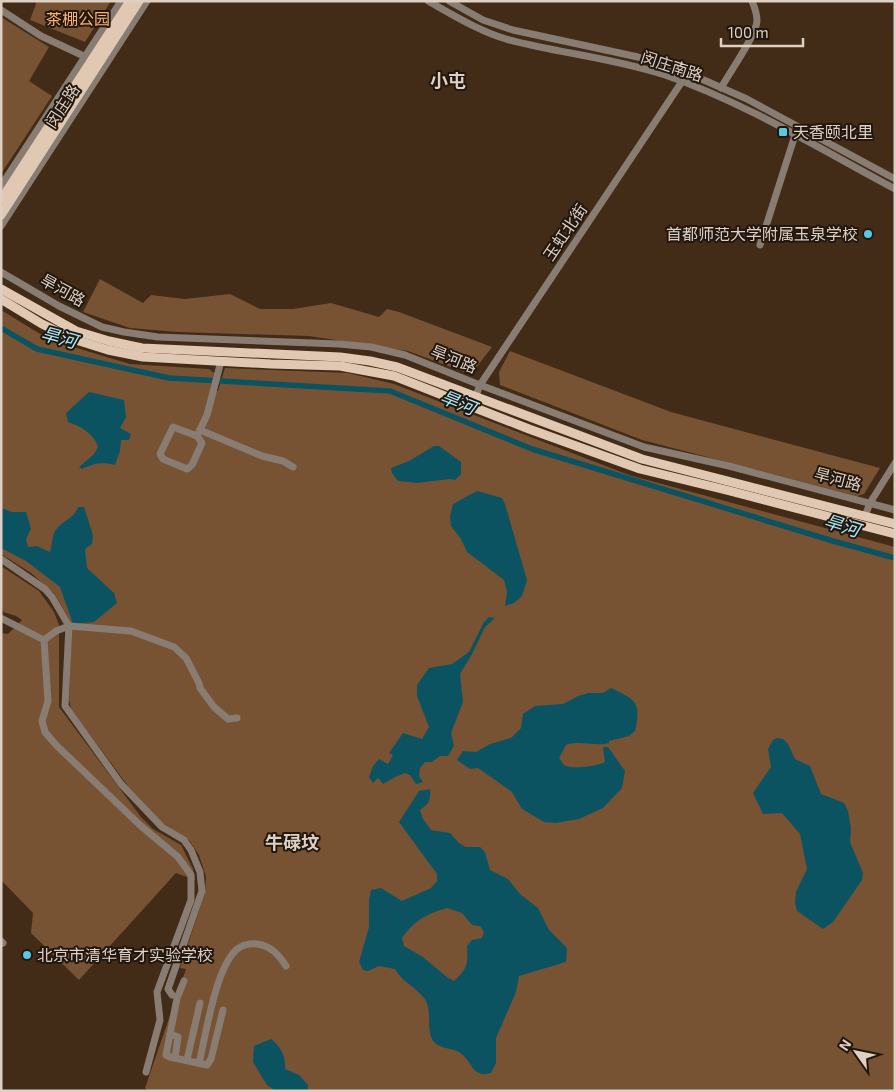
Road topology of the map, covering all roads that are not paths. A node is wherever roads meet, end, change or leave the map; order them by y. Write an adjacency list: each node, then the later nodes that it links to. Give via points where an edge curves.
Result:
1 (121, 1): 11 (street, 闵庄路)
2 (130, 1): 11 (main road, 闵庄路)
3 (139, 1): 22 (main road, 闵庄路)
4 (147, 1): 23 (street, 闵庄路)
5 (428, 1): 10 (street, 闵庄南路)
6 (449, 1): 8 (street, 闵庄南路)
7 (752, 1): 13 (street, via 757,23)
8 (461, 4): 10 (street); 12 (street, 闵庄南路, via 483,20 513,30 638,57 666,66)
9 (1, 10): 11 (street, via 41,36)
10 (455, 16): 12 (street, 闵庄南路, via 506,38)
11 (88, 58): 16 (main road, 闵庄路); 17 (street, 闵庄路)
12 (684, 79): 13 (street, 闵庄南路, via 697,77); 15 (street, 闵庄南路); 30 (street, 玉虹北街)
13 (720, 88): 14 (street, 闵庄南路, via 747,99)
14 (798, 128): 15 (street); 18 (street, 闵庄南路)
15 (795, 135): 20 (street, 闵庄南路); 24 (street)
16 (22, 168): 17 (street); 21 (main road, 闵庄路)
17 (8, 176): 19 (street, 闵庄路)
18 (895, 180)
19 (1, 186)
20 (895, 189)
21 (1, 200)
22 (1, 215)
23 (1, 226)
24 (760, 245)
25 (1, 272): 30 (street, 旱河路, via 102,327 158,337 371,347 405,354)
26 (1, 289): 29 (main road, 旱河路, via 76,331 109,342 142,348 340,357 370,361)
27 (1, 298): 28 (main road, 旱河路, via 65,336 108,350)
28 (221, 365): 29 (main road, 旱河路, via 340,366); 33 (street, via 207,415)
29 (409, 376): 31 (main road, 旱河路); 32 (main road, 旱河路)
30 (480, 385): 31 (street, 玉虹北街); 36 (street, 旱河路, via 644,447)
31 (476, 396): 32 (street, 玉虹北街); 37 (main road, 旱河路, via 642,459)
32 (472, 406): 39 (main road, 旱河路, via 640,469)
33 (198, 433): 33 (street, via 173,427 160,454 163,459 187,470 202,443); 35 (street, via 262,456 283,460)
34 (895, 463): 36 (street)
35 (293, 467)
36 (870, 503): 38 (street, 旱河路); 40 (street)
37 (820, 504): 39 (main road); 40 (main road, 旱河路)
38 (895, 510)
39 (817, 514): 42 (main road, 旱河路)
40 (865, 516): 41 (main road, 旱河路)
41 (895, 524)
42 (895, 534)
43 (1, 559): 45 (street, via 45,589)
44 (1, 618): 46 (street)
45 (69, 626): 46 (street, via 56,630); 47 (street, via 131,632 174,647 186,658 214,708 228,719); 50 (street, via 65,706 121,784 162,827 184,840 200,872 202,891 168,989)
46 (44, 640): 55 (street, via 48,701 42,721 45,732 141,826 178,857 191,874 191,900 157,992 160,1020)
47 (237, 718)
48 (286, 966): 54 (street, via 280,956 267,946 244,945 236,951 221,976)
49 (184, 981): 53 (street, via 177,998 166,1055)
50 (172, 995)
51 (200, 1003): 53 (street)
52 (223, 1010): 54 (street, via 211,1059 207,1065)
53 (187, 1060): 54 (street)
54 (199, 1063)
55 (146, 1072)

